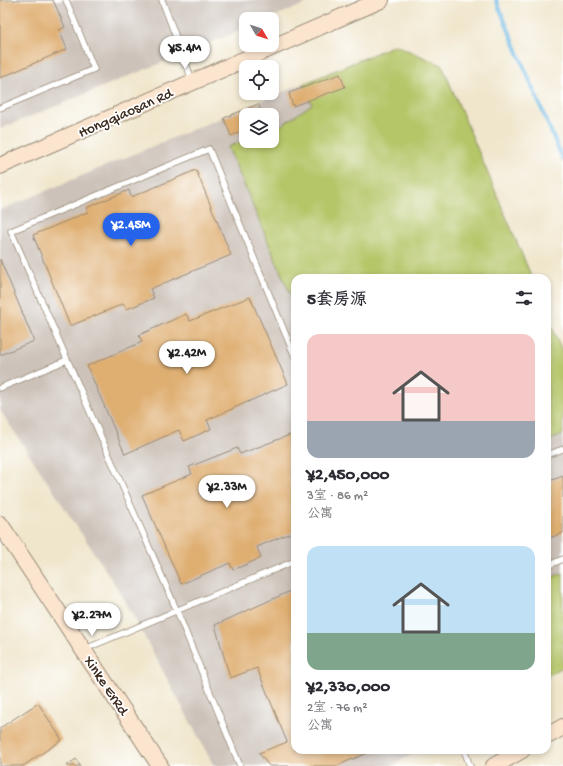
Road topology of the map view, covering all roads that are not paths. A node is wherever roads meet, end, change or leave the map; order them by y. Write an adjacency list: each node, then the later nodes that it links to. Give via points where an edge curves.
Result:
1 (66, 0): 5 (lane, via 94,69)
2 (162, 0): 4 (lane)
3 (381, 0): 4 (street, Hongqiaosan Rd)
4 (193, 82): 6 (street, Hongqiaosan Rd)
5 (0, 108)
6 (0, 166)
7 (291, 348): 8 (lane, via 209,149 11,231)
8 (67, 360): 9 (lane); 16 (lane)
9 (0, 388)
10 (563, 449): 11 (lane)
11 (551, 454)
12 (0, 524): 17 (street, Xinke ErRd)
13 (563, 559): 15 (lane)
14 (291, 563): 16 (lane)
15 (551, 564)
16 (176, 611): 17 (lane); 23 (lane)
17 (84, 650): 22 (street, Xinke ErRd)
18 (563, 727): 19 (street)
19 (551, 734)
20 (466, 754): 24 (lane)
21 (515, 754): 25 (street)
22 (160, 766)
23 (240, 766)
24 (470, 766)
25 (494, 766)

